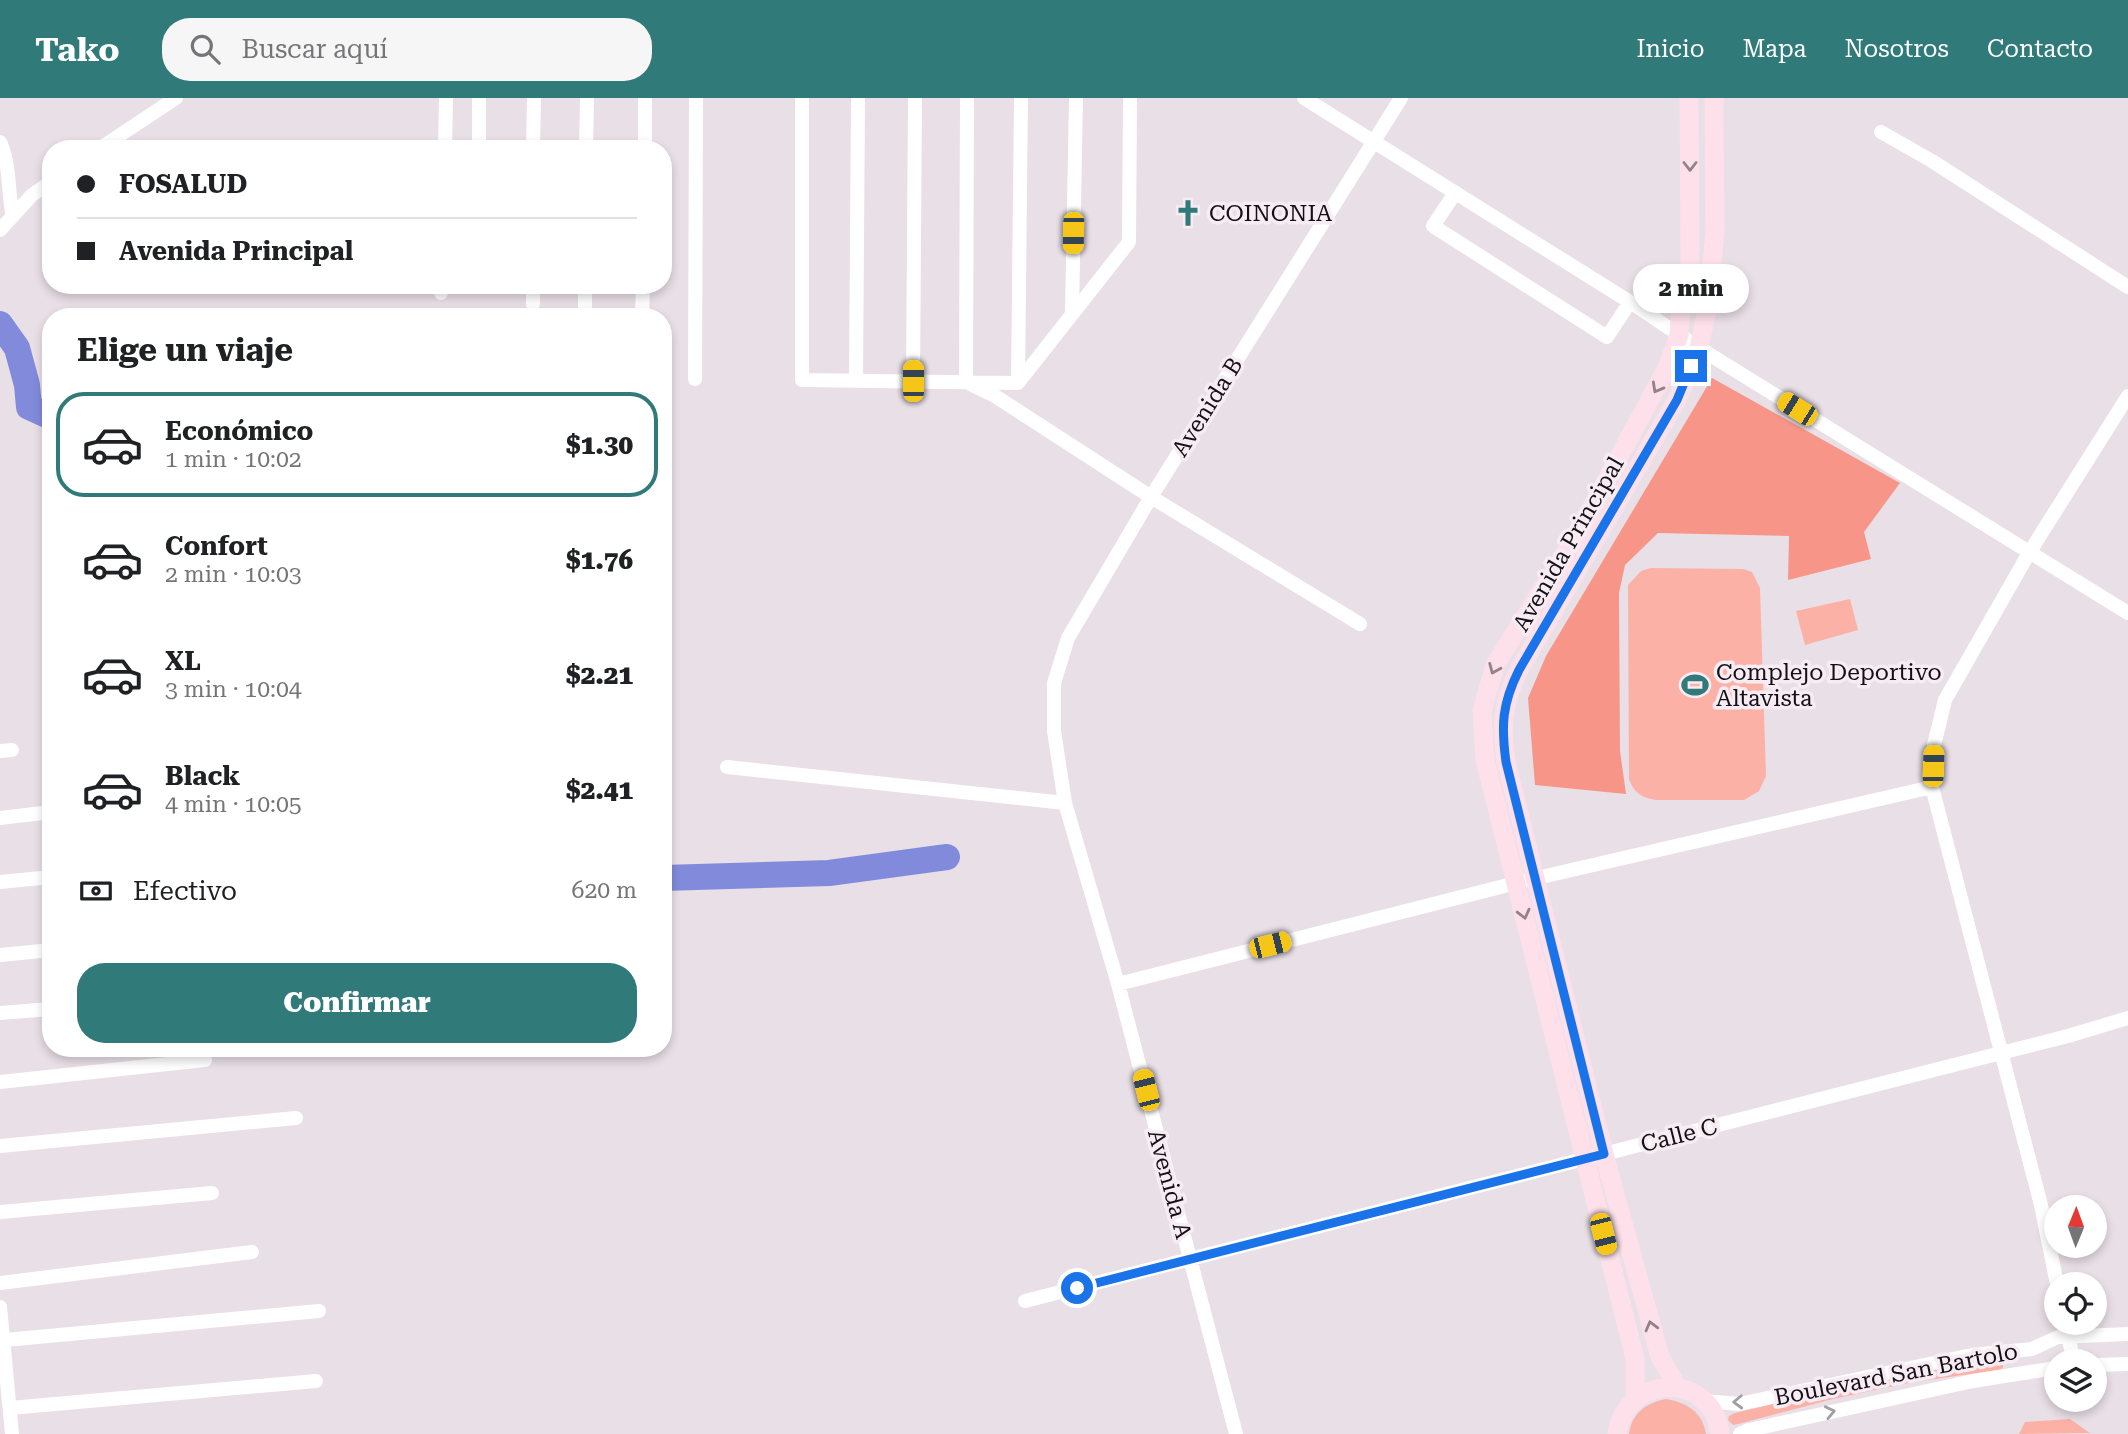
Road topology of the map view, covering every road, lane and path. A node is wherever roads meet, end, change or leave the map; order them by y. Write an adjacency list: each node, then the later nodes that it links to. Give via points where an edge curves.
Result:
1 (176, 98): 20 (street)
2 (446, 98): 21 (street)
3 (479, 98): 22 (street)
4 (534, 98): 23 (street)
5 (587, 98): 24 (street)
6 (645, 98): 25 (street)
7 (696, 98): 39 (street)
8 (802, 98): 40 (street, via 802,380)
9 (858, 98): 40 (street)
10 (915, 98): 41 (street)
11 (967, 98): 42 (street)
12 (1021, 98): 43 (street)
13 (1076, 98): 36 (street)
14 (1130, 98): 36 (street, via 1129,242)
15 (1304, 98): 27 (street)
16 (1401, 98): 27 (street, Avenida B)
17 (1689, 98): 37 (street, Avenida Principal, one-way to 37, via 1689,284 1681,305)
18 (1714, 98): 38 (street, Avenida Principal, via 1714,253)
19 (1881, 132): 32 (street)
20 (113, 140)
21 (445, 140)
22 (479, 140)
23 (533, 140)
24 (586, 140)
25 (645, 140)
26 (0, 142): 30 (street)
27 (1373, 142): 29 (street); 45 (street, Avenida B)
28 (42, 188): 30 (street)
29 (1455, 193): 34 (street); 34 (street, via 1433,226 1607,337)
30 (13, 216): 31 (street)
31 (0, 230)
32 (2128, 287)
33 (533, 294): 35 (street)
34 (1630, 303): 37 (street)
35 (533, 304)
36 (1072, 314): 43 (street)
37 (1679, 335): 38 (street); 58 (street, Avenida Principal, one-way to 58, via 1667,368 1599,494 1495,665 1488,687 1482,710 1485,760)
38 (1699, 348): 46 (street); 56 (street, Avenida Principal, via 1677,400 1509,690 1502,731 1506,762)
39 (695, 379)
40 (856, 381): 41 (street)
41 (913, 381): 42 (street)
42 (966, 382): 43 (street); 45 (street)
43 (1018, 383)
44 (2128, 396): 46 (street)
45 (1151, 497): 48 (street); 49 (street, Avenida B, via 1068,638 1054,683)
46 (2029, 553): 47 (street); 51 (street, via 1945,700 1934,745)
47 (2128, 613)
48 (1360, 624)
49 (1054, 731): 52 (street, Avenida A)
50 (727, 767): 52 (street)
51 (1932, 786): 56 (street); 65 (street)
52 (1065, 803): 61 (street, Avenida A)
53 (42, 813): 54 (street)
54 (0, 818)
55 (42, 878): 57 (street)
56 (1536, 878): 58 (street); 70 (street, Avenida Principal)
57 (0, 882)
58 (1516, 883): 61 (street); 71 (street, Avenida Principal, one-way to 71)
59 (42, 951): 60 (street)
60 (0, 955)
61 (1118, 984): 75 (street, Avenida A)
62 (42, 1010): 63 (street)
63 (0, 1013)
64 (2128, 1018): 65 (street, Calle C)
65 (2000, 1053): 70 (street, Calle C); 76 (street)
66 (205, 1060): 67 (street)
67 (0, 1082)
68 (296, 1118): 69 (street)
69 (0, 1146)
70 (1604, 1154): 71 (street, Calle C); 91 (street, Avenida Principal, one-way to 70, via 1660,1357)
71 (1584, 1159): 75 (street, Calle C); 92 (street, Avenida Principal, via 1635,1359)
72 (212, 1193): 73 (street)
73 (0, 1212)
74 (252, 1252): 77 (street)
75 (1190, 1259): 78 (street, Calle C); 97 (street, Avenida A)
76 (2055, 1272)
77 (0, 1283)
78 (1025, 1301)
79 (0, 1307): 84 (street)
80 (319, 1311): 84 (street)
81 (2107, 1332): 82 (street, Boulevard San Bartolo)
82 (2128, 1334)
83 (2060, 1335): 85 (street, Boulevard San Bartolo, via 2032,1349)
84 (5, 1340): 94 (street)
85 (2011, 1350): 89 (street); 93 (street, Boulevard San Bartolo, one-way to 93, via 1739,1404)
86 (2128, 1364): 87 (street)
87 (2107, 1365)
88 (2044, 1370): 89 (street, Boulevard San Bartolo)
89 (2013, 1374): 99 (street, Boulevard San Bartolo, one-way to 89)
90 (316, 1381): 94 (street)
91 (1678, 1388): 92 (street, via 1663,1387); 93 (street)
92 (1635, 1399): 95 (street)
93 (1704, 1401): 98 (street)
94 (10, 1408): 96 (street)
95 (1616, 1429)
96 (12, 1434)
97 (1236, 1434)
98 (1720, 1434)
99 (1740, 1434)

